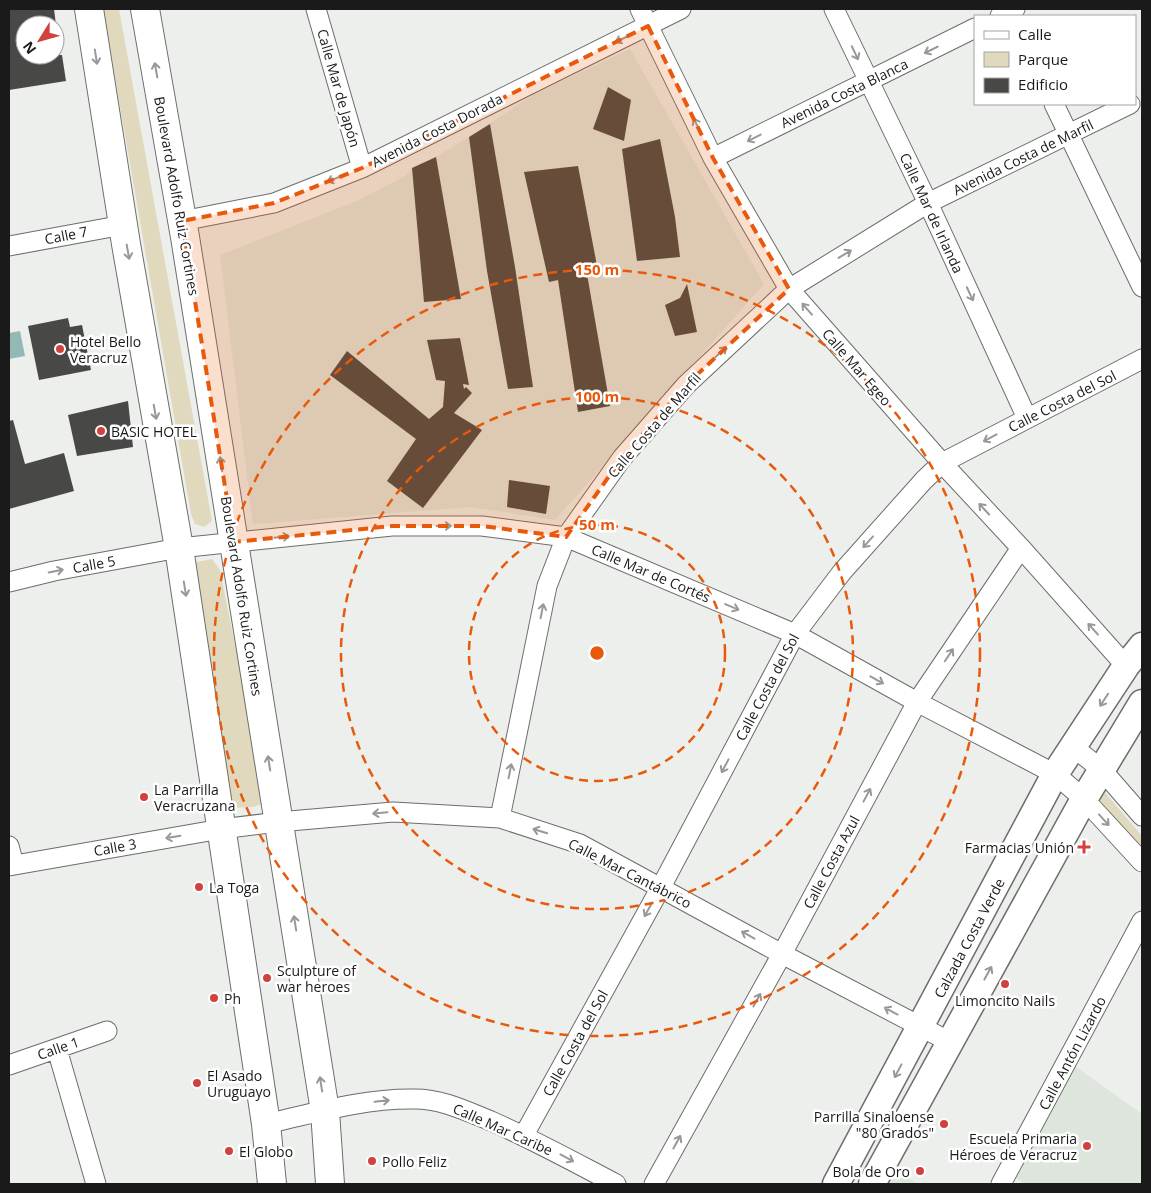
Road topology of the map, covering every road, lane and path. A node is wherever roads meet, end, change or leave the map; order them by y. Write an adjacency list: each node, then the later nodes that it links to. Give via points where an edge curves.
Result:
1 (88, 9): 17 (main road, one-way to 17)
2 (145, 9): 16 (main road, Boulevard Adolfo Ruiz Cortines, one-way to 2)
3 (316, 9): 14 (street, Calle Mar de Japón)
4 (640, 9): 7 (street, Calle Mar Egeo)
5 (681, 9): 7 (street, Avenida Costa Dorada)
6 (834, 9): 9 (street, Calle Mar de Irlanda, one-way to 9)
7 (648, 26): 13 (street, Calle Mar Egeo, one-way to 7); 14 (street, Avenida Costa Dorada, one-way to 14)
8 (974, 28): 9 (street, Avenida Costa Blanca, one-way to 9)
9 (868, 80): 13 (street, Avenida Costa Blanca, one-way to 13); 15 (street, Calle Mar de Irlanda)
10 (1054, 105): 12 (street)
11 (1128, 105): 12 (street, Avenida Costa de Marfil)
12 (1069, 134): 15 (street, Avenida Costa de Marfil); 19 (street)
13 (713, 158): 20 (street, Calle Mar Egeo)
14 (362, 168): 16 (street, Avenida Costa Dorada, one-way to 16, via 274,203)
15 (928, 203): 20 (street, Avenida Costa de Marfil, one-way to 15); 22 (street, Calle Mar de Irlanda, one-way to 22)
16 (182, 221): 25 (main road, Boulevard Adolfo Ruiz Cortines, one-way to 16)
17 (123, 225): 18 (street, Calle 7); 26 (main road, one-way to 26)
18 (9, 246)
19 (1142, 287)
20 (789, 289): 23 (street, Calle Mar Egeo, one-way to 20); 24 (street, Calle Costa de Marfil, one-way to 20, via 622,458 686,385)
21 (1142, 359): 22 (street, Calle Costa del Sol)
22 (1028, 418): 23 (street, Calle Costa del Sol, one-way to 23)
23 (942, 463): 27 (street, Calle Mar Egeo, one-way to 23); 29 (street, Calle Costa del Sol, one-way to 29, via 842,572)
24 (566, 537): 25 (street, Calle Mar de Cortés, one-way to 24, via 392,526 482,526); 29 (street, Calle Mar de Cortés, one-way to 29); 38 (street, Calle Costa de Marfil, one-way to 24, via 547,586)
25 (234, 542): 26 (street, Calle Mar de Cortés); 39 (main road, Boulevard Adolfo Ruiz Cortines, one-way to 25)
26 (179, 548): 28 (street, Calle 5, one-way to 26); 40 (main road, one-way to 40)
27 (1021, 548): 30 (street, Calle Mar Egeo, one-way to 27); 31 (street, Calle Costa Azul, one-way to 27)
28 (9, 582)
29 (795, 634): 31 (street, Calle Mar de Cortés, one-way to 31); 44 (street, Calle Costa del Sol, one-way to 44)
30 (1134, 656): 33 (main road, Calzada Costa Verde, one-way to 33)
31 (917, 702): 35 (street, Calle Mar de Cortés); 46 (street, Calle Costa Azul, one-way to 31)
32 (1142, 702): 34 (main road)
33 (1073, 747): 34 (street); 35 (main road, Calzada Costa Verde)
34 (1101, 770): 36 (main road); 37 (street)
35 (1055, 774): 36 (street, Calle Mar de Cortés); 47 (main road, Calzada Costa Verde)
36 (1084, 799): 42 (street, Calle Mar de Cortés, one-way to 42); 49 (main road, one-way to 36)
37 (1142, 816)
38 (500, 818): 39 (street, Calle Mar Cantábrico, one-way to 39, via 393,812); 44 (street, Calle Mar Cantábrico, one-way to 38, via 580,844)
39 (278, 822): 40 (street, Calle Mar Cantábrico); 52 (main road, Boulevard Adolfo Ruiz Cortines, one-way to 39)
40 (221, 829): 43 (street, Calle 3, one-way to 43); 53 (main road)
41 (9, 846): 43 (street)
42 (1142, 862)
43 (11, 866)
44 (661, 887): 46 (street, Calle Mar Cantábrico, one-way to 44); 55 (street, Calle Costa del Sol, one-way to 55)
45 (1142, 921): 63 (street, Calle Antón Lizardo)
46 (782, 954): 47 (street, Calle Mar Cantábrico, one-way to 46); 60 (street, Calle Costa Azul, one-way to 46)
47 (922, 1026): 49 (street, Calle Mar Cantábrico); 54 (street, via 932,1046 932,1056 899,1117); 61 (main road, Calzada Costa Verde, one-way to 61)
48 (107, 1031): 50 (street, Calle 1)
49 (950, 1042): 54 (main road)
50 (57, 1049): 51 (street, Calle 1); 56 (street)
51 (9, 1065)
52 (325, 1111): 53 (street, Calle Mar Caribe); 55 (street, Calle Mar Caribe, one-way to 55, via 378,1101 416,1099 451,1104); 58 (main road, Boulevard Adolfo Ruiz Cortines)
53 (266, 1124): 57 (main road)
54 (902, 1129): 62 (main road)
55 (524, 1135): 59 (street, Calle Mar Caribe, one-way to 59)
56 (96, 1184)
57 (272, 1184)
58 (330, 1184)
59 (616, 1184)
60 (654, 1184)
61 (836, 1184)
62 (872, 1184)
63 (1001, 1184)

